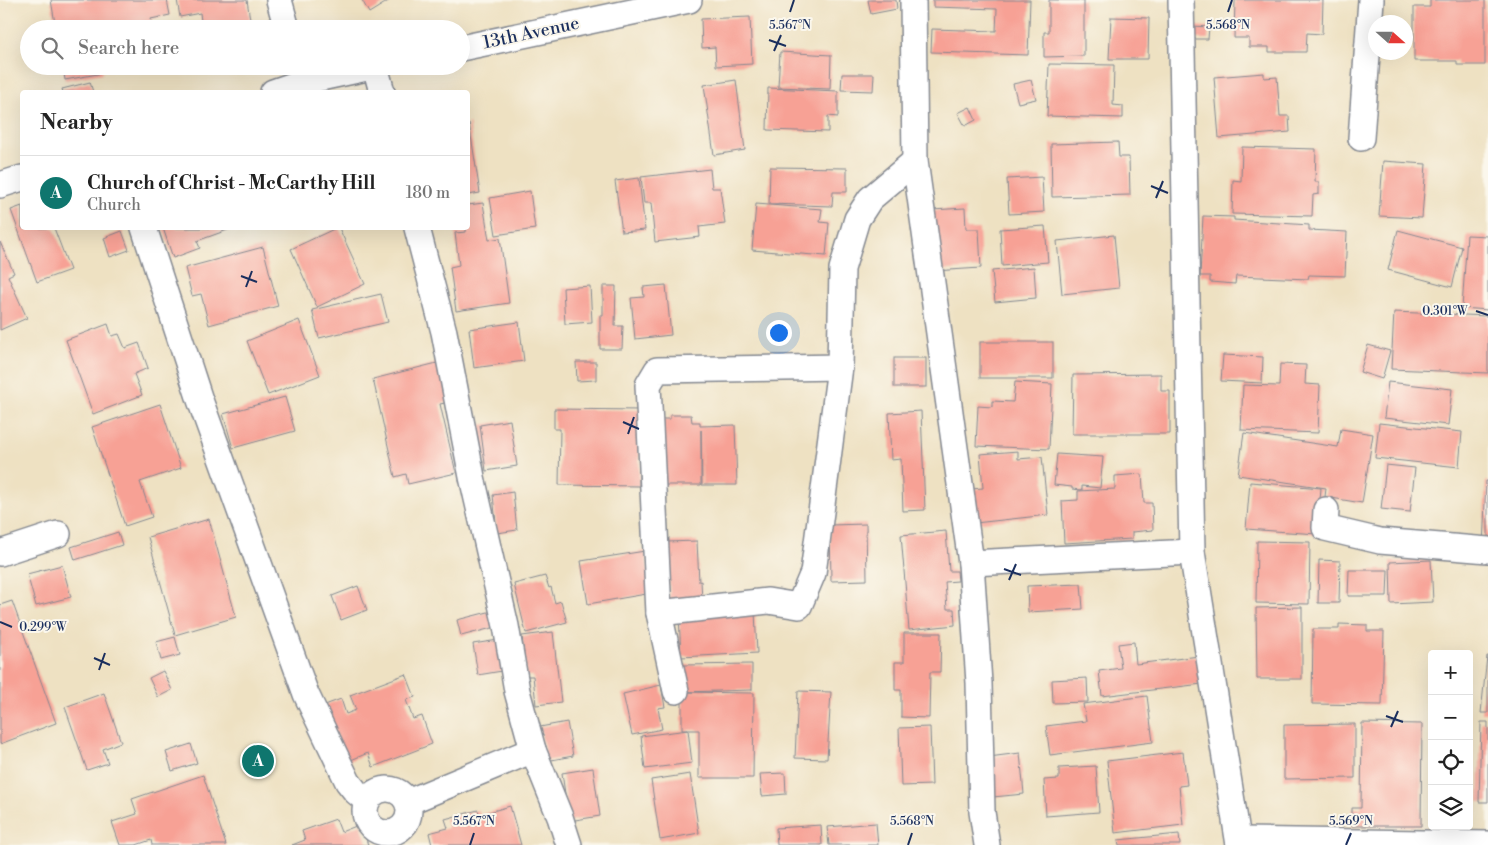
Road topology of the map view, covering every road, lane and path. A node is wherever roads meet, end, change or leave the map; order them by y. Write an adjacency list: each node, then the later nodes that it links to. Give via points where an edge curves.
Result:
1 (278, 0): 6 (street)
2 (689, 0): 7 (street, 13th Avenue)
3 (913, 0): 13 (street)
4 (1181, 0): 22 (street)
5 (1371, 0): 12 (street)
6 (284, 20)
7 (470, 46)
8 (298, 75): 10 (street)
9 (378, 75): 11 (street)
10 (276, 90)
11 (382, 90)
12 (1360, 138)
13 (916, 161): 18 (street, via 870,199 857,219 842,269); 24 (street)
14 (20, 179): 15 (street)
15 (0, 185)
16 (145, 230): 28 (street, via 200,400 306,694 348,782)
17 (418, 230): 27 (street, via 444,332 517,690)
18 (840, 367): 25 (street, via 813,573 798,606 768,601); 25 (street, via 657,370 648,386)
19 (1326, 510): 21 (street, via 1325,528 1360,537)
20 (58, 534): 23 (street)
21 (1488, 550)
22 (1192, 552): 24 (street); 31 (street)
23 (0, 553)
24 (971, 564): 34 (street, via 979,683 982,812)
25 (659, 613): 26 (street)
26 (676, 691)
27 (533, 750): 29 (street); 33 (street)
28 (367, 801): 29 (street, via 376,792 388,788 400,792); 30 (street, via 365,812)
29 (408, 802): 30 (street, via 410,813 406,823)
30 (381, 837)
31 (1239, 842): 32 (street)
32 (1488, 844)
33 (569, 845)
34 (987, 845)

